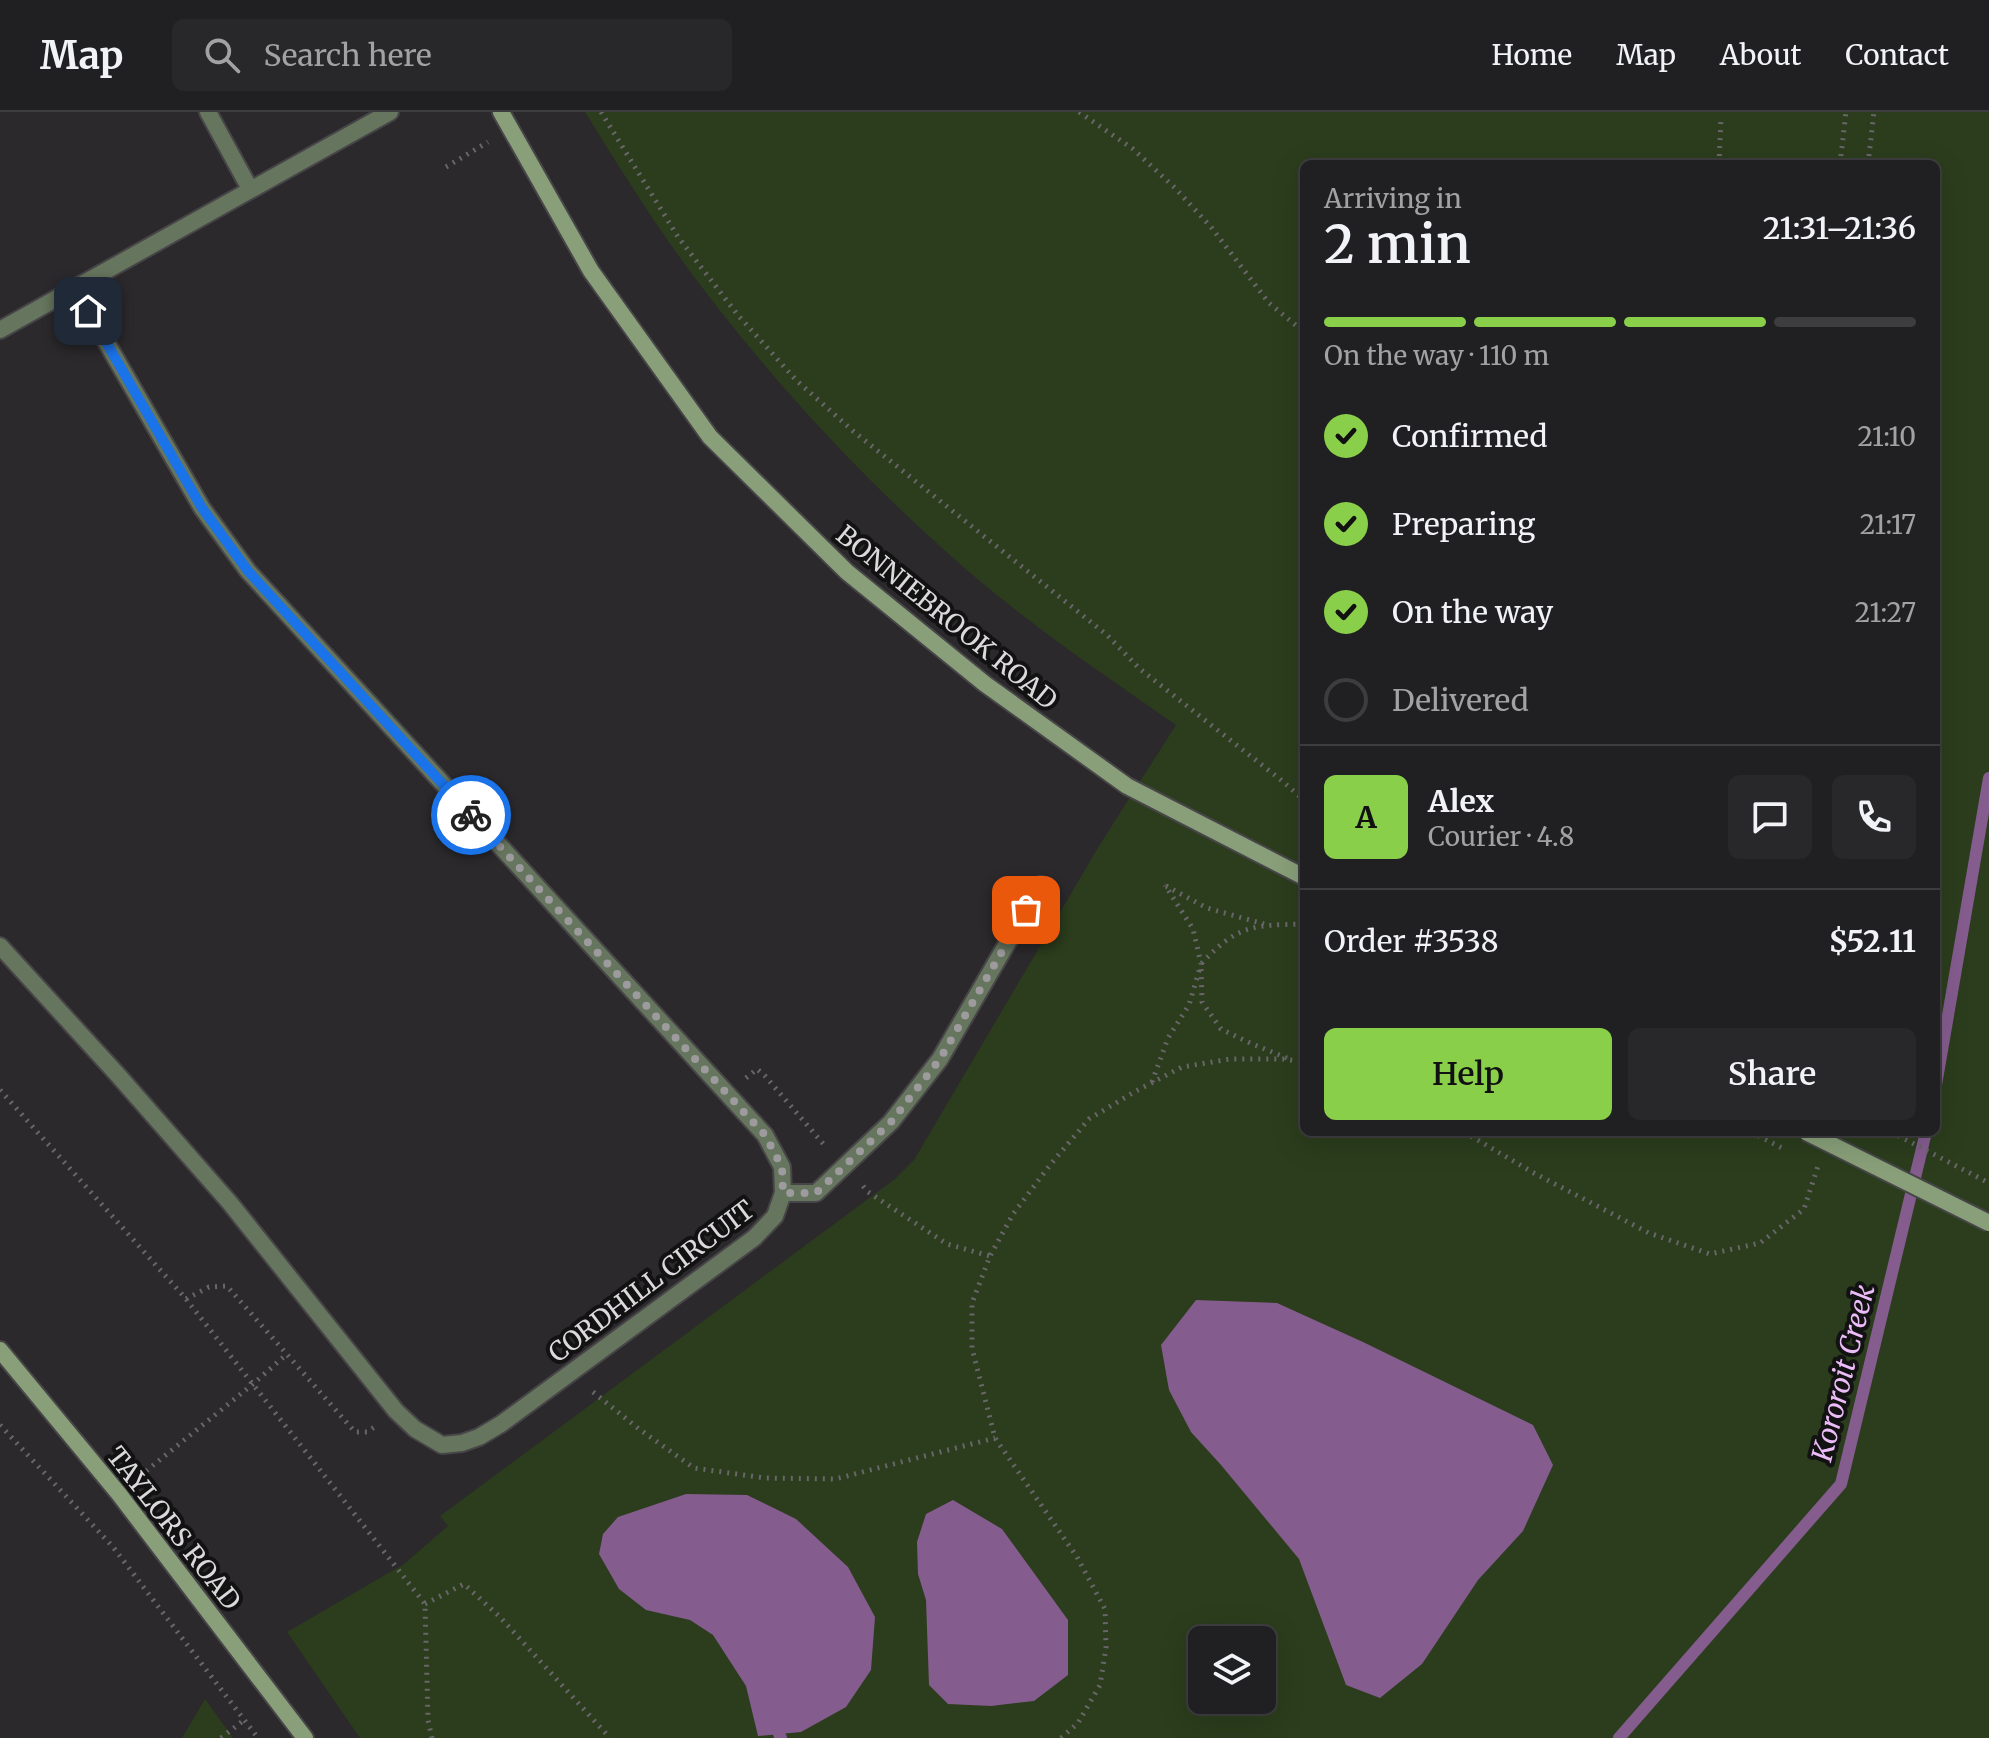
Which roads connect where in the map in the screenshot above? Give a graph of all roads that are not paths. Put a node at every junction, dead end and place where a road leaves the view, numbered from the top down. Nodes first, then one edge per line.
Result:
1 (208, 112) edge
2 (390, 112) edge
3 (501, 112) edge
4 (250, 189) junction
5 (75, 288) junction
6 (0, 330) edge
7 (1300, 875) edge
8 (1041, 885) dead end
9 (0, 946) edge
10 (1814, 1136) edge
11 (783, 1193) junction
12 (1989, 1223) edge
13 (0, 1350) edge
14 (305, 1738) edge

1 - 4 street
2 - 4 street
3 - 7 street, BONNIEBROOK ROAD
4 - 5 street
5 - 6 street
5 - 11 street, CORDHILL CIRCUIT
8 - 11 street
9 - 11 street, CORDHILL CIRCUIT
10 - 12 street, bridge
13 - 14 street, TAYLORS ROAD

